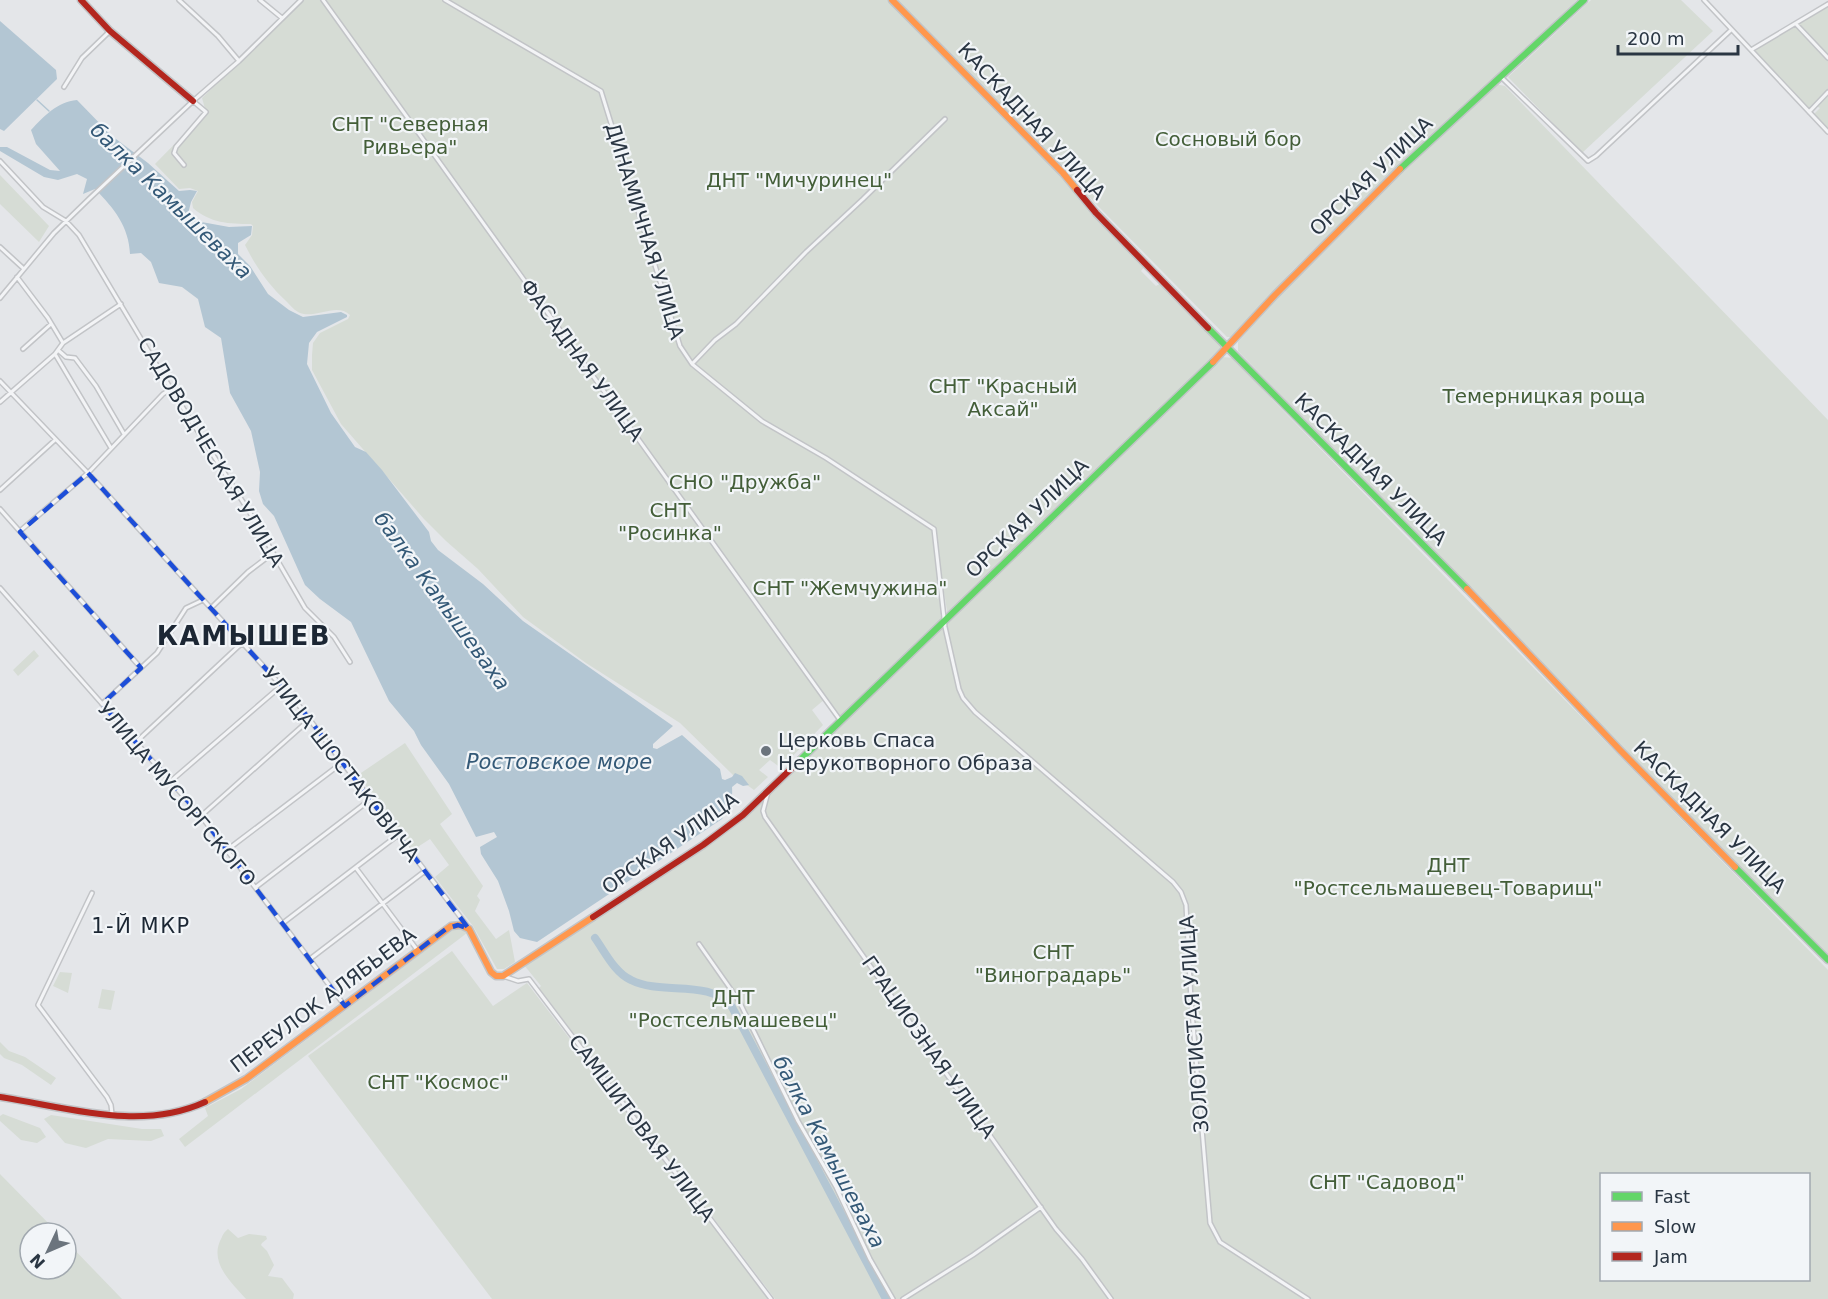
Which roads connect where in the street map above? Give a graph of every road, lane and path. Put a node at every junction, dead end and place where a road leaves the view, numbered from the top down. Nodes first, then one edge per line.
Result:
1 (81, 0) edge
2 (179, 0) edge
3 (260, 0) edge
4 (301, 0) edge
5 (323, 0) edge
6 (445, 0) edge
7 (892, 0) edge
8 (1584, 0) edge
9 (1704, 0) edge
10 (1828, 4) edge
11 (282, 18) junction
12 (1796, 24) junction
13 (1731, 30) junction
14 (110, 31) junction
15 (1751, 50) junction
16 (1828, 58) edge
17 (239, 61) junction
18 (1500, 76) junction
19 (64, 87) dead end
20 (1828, 92) edge
21 (193, 101) junction
22 (1809, 112) junction
23 (945, 119) dead end
24 (1828, 132) edge
25 (0, 161) edge
26 (184, 165) dead end
27 (66, 221) junction
28 (0, 247) edge
29 (22, 267) junction
30 (17, 277) junction
31 (0, 298) edge
32 (121, 304) junction
33 (52, 324) junction
34 (63, 343) junction
35 (1228, 346) junction
36 (24, 349) dead end
37 (58, 350) junction
38 (55, 354) junction
39 (692, 364) junction
40 (0, 381) edge
41 (171, 389) junction
42 (11, 393) junction
43 (0, 402) edge
44 (124, 434) junction
45 (55, 440) junction
46 (111, 448) junction
47 (88, 474) junction
48 (0, 490) edge
49 (0, 509) edge
50 (934, 529) joint
51 (20, 532) junction
52 (273, 553) junction
53 (0, 588) edge
54 (203, 600) junction
55 (211, 608) junction
56 (944, 621) junction
57 (243, 643) junction
58 (350, 662) dead end
59 (141, 668) junction
60 (281, 686) junction
61 (102, 704) junction
62 (310, 719) junction
63 (840, 720) junction
64 (136, 742) junction
65 (343, 762) junction
66 (171, 781) junction
67 (768, 790) junction
68 (371, 799) junction
69 (201, 816) junction
70 (398, 835) junction
71 (227, 851) junction
72 (355, 868) junction
73 (425, 871) junction
74 (256, 887) junction
75 (92, 893) dead end
76 (383, 903) junction
77 (283, 923) junction
78 (469, 929) junction
79 (699, 944) dead end
80 (418, 951) junction
81 (310, 958) junction
82 (1828, 960) edge
83 (503, 976) junction
84 (345, 1006) junction
85 (0, 1096) edge
86 (112, 1114) junction
87 (1042, 1206) junction
88 (771, 1299) edge
89 (893, 1299) edge
90 (903, 1299) edge
91 (1111, 1299) edge
92 (1308, 1299) edge

1 - 14 main road
2 - 17 street
3 - 11 street
4 - 11 street
5 - 63 street, ФАСАДНАЯ УЛИЦА
6 - 39 street, ДИНАМИЧНАЯ УЛИЦА
7 - 35 main road, КАСКАДНАЯ УЛИЦА
8 - 18 main road, ОРСКАЯ УЛИЦА
9 - 13 street
10 - 12 street
11 - 17 street
12 - 15 street
12 - 16 street
13 - 15 street
13 - 18 street
14 - 19 street
14 - 21 main road
15 - 22 street
17 - 21 street
18 - 35 main road, ОРСКАЯ УЛИЦА
20 - 22 street
21 - 26 street
21 - 27 street
22 - 24 street
23 - 39 street
25 - 27 street, САДОВОДЧЕСКАЯ УЛИЦА
27 - 29 street
27 - 32 street, САДОВОДЧЕСКАЯ УЛИЦА
28 - 29 street
29 - 30 street
30 - 31 street
30 - 33 street
32 - 34 street
32 - 41 street, САДОВОДЧЕСКАЯ УЛИЦА
33 - 34 street
33 - 36 street
34 - 37 street
35 - 56 main road, ОРСКАЯ УЛИЦА
35 - 82 main road, КАСКАДНАЯ УЛИЦА
37 - 38 street
37 - 44 street
38 - 42 street
38 - 46 street
39 - 50 street, ДИНАМИЧНАЯ УЛИЦА
40 - 42 street, УЛИЦА ШОСТАКОВИЧА
41 - 44 street
41 - 52 street, САДОВОДЧЕСКАЯ УЛИЦА
42 - 43 street
42 - 45 street, УЛИЦА ШОСТАКОВИЧА
44 - 46 street
45 - 47 street, УЛИЦА ШОСТАКОВИЧА
45 - 48 street
46 - 47 street
47 - 51 street
47 - 54 street, УЛИЦА ШОСТАКОВИЧА
49 - 51 street
50 - 56 street, ЗОЛОТИСТАЯ УЛИЦА
51 - 59 street
52 - 55 street
52 - 58 street, САДОВОДЧЕСКАЯ УЛИЦА
53 - 61 street, УЛИЦА МУСОРГСКОГО
54 - 55 street, УЛИЦА ШОСТАКОВИЧА
54 - 59 street
55 - 57 street, УЛИЦА ШОСТАКОВИЧА
56 - 63 main road, ОРСКАЯ УЛИЦА
56 - 92 street, ЗОЛОТИСТАЯ УЛИЦА
57 - 60 street, УЛИЦА ШОСТАКОВИЧА
57 - 64 street
59 - 61 street
60 - 62 street, УЛИЦА ШОСТАКОВИЧА
60 - 66 street
61 - 64 street, УЛИЦА МУСОРГСКОГО
62 - 65 street, УЛИЦА ШОСТАКОВИЧА
62 - 69 street
63 - 67 main road, ОРСКАЯ УЛИЦА
64 - 66 street, УЛИЦА МУСОРГСКОГО
65 - 68 street, УЛИЦА ШОСТАКОВИЧА
65 - 71 street
66 - 69 street, УЛИЦА МУСОРГСКОГО
67 - 83 main road, ОРСКАЯ УЛИЦА
67 - 87 street, ГРАЦИОЗНАЯ УЛИЦА
68 - 70 street, УЛИЦА ШОСТАКОВИЧА
68 - 74 street
69 - 71 street, УЛИЦА МУСОРГСКОГО
70 - 72 street
70 - 73 street, УЛИЦА ШОСТАКОВИЧА
71 - 74 street, УЛИЦА МУСОРГСКОГО
72 - 76 street
72 - 77 street
73 - 76 street
73 - 78 street, УЛИЦА ШОСТАКОВИЧА
74 - 77 street, УЛИЦА МУСОРГСКОГО
75 - 86 street
76 - 80 street
76 - 81 street
77 - 81 street, УЛИЦА МУСОРГСКОГО
78 - 80 main road, ПЕРЕУЛОК АЛЯБЬЕВА
78 - 83 main road
79 - 89 street
80 - 84 main road, ПЕРЕУЛОК АЛЯБЬЕВА
81 - 84 street, УЛИЦА МУСОРГСКОГО
83 - 88 street, САМШИТОВАЯ УЛИЦА
84 - 86 main road, ПЕРЕУЛОК АЛЯБЬЕВА
85 - 86 main road, ПЕРЕУЛОК АЛЯБЬЕВА
87 - 90 street
87 - 91 street, ГРАЦИОЗНАЯ УЛИЦА

